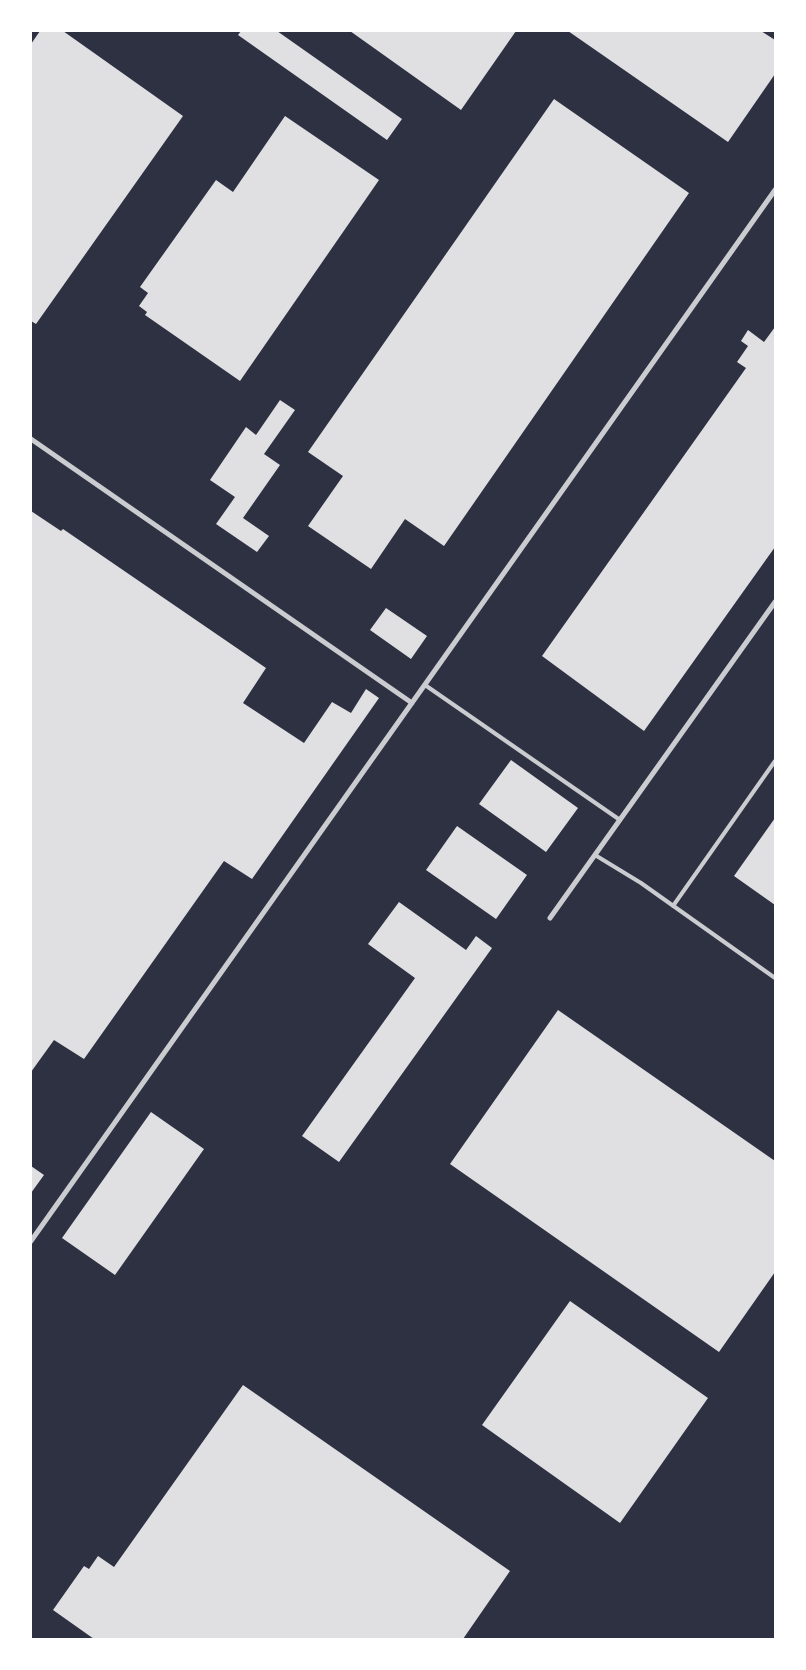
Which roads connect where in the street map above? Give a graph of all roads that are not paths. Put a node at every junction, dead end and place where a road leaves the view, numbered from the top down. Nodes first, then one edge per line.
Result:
1 (775, 190) edge
2 (31, 439) edge
3 (775, 602) edge
4 (425, 684) junction
5 (412, 703) junction
6 (775, 761) edge
7 (620, 820) junction
8 (595, 855) junction
9 (673, 906) junction
10 (550, 918) dead end
11 (775, 978) edge
12 (31, 1241) edge

1 - 4 street
2 - 5 street
3 - 7 street
4 - 5 street
4 - 7 lane
5 - 12 street
6 - 9 lane
7 - 8 street
8 - 9 lane
8 - 10 street
9 - 11 lane

